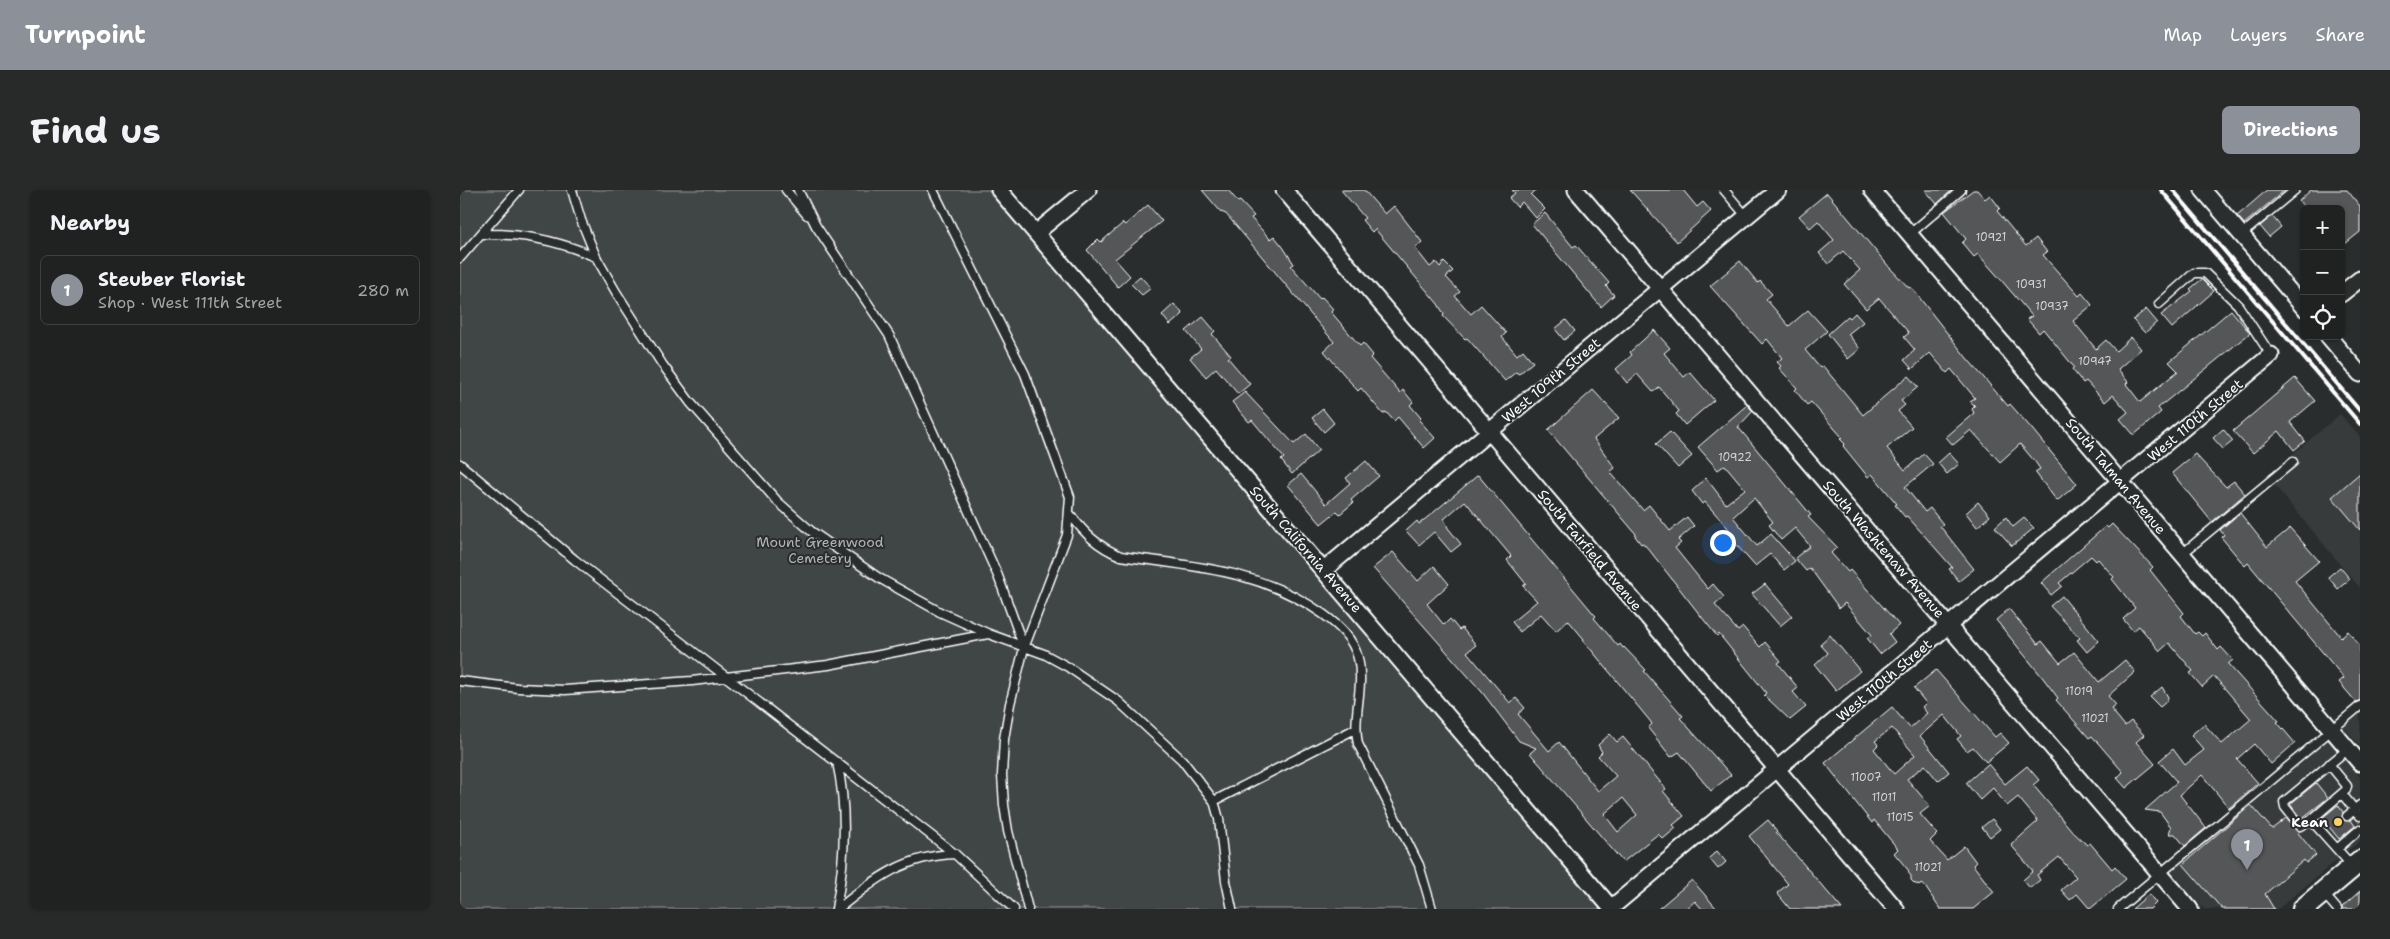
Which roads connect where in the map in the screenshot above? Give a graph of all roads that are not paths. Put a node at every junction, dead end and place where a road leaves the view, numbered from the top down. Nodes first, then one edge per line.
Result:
1 (520, 190) edge
2 (572, 190) edge
3 (786, 190) edge
4 (798, 190) edge
5 (933, 190) edge
6 (999, 190) edge
7 (1088, 190) edge
8 (1284, 190) edge
9 (1576, 190) edge
10 (1724, 190) edge
11 (1778, 190) edge
12 (1872, 190) edge
13 (1961, 190) edge
14 (2203, 190) edge
15 (2296, 190) edge
16 (1746, 217) junction
17 (816, 226) junction
18 (1036, 233) junction
19 (482, 234) junction
20 (1910, 234) junction
21 (2242, 235) junction
22 (596, 257) junction
23 (460, 258) edge
24 (2360, 279) edge
25 (1660, 289) junction
26 (2345, 291) edge
27 (2300, 303) edge
28 (2159, 304) dead end
29 (2331, 340) edge
30 (2271, 355) joint
31 (2360, 374) edge
32 (1489, 432) junction
33 (2292, 462) dead end
34 (460, 464) edge
35 (2121, 482) junction
36 (1070, 514) junction
37 (2182, 554) junction
38 (1324, 570) junction
39 (1949, 626) junction
40 (989, 634) junction
41 (1024, 648) junction
42 (728, 677) junction
43 (460, 681) edge
44 (2360, 706) edge
45 (1355, 729) junction
46 (2332, 730) junction
47 (2348, 749) junction
48 (837, 762) junction
49 (2360, 763) edge
50 (2329, 764) junction
51 (1776, 769) junction
52 (2342, 794) junction
53 (1214, 800) junction
54 (2358, 810) edge
55 (2347, 816) dead end
56 (2311, 820) junction
57 (2331, 829) dead end
58 (2360, 829) edge
59 (2324, 835) junction
60 (2337, 849) junction
61 (955, 854) junction
62 (2356, 864) edge
63 (2160, 874) junction
64 (2323, 892) junction
65 (1611, 908) edge
66 (837, 909) edge
67 (1014, 909) edge
68 (1028, 909) edge
69 (1232, 909) edge
70 (1432, 909) edge
71 (1896, 909) edge
72 (2118, 909) edge
73 (2190, 909) edge
74 (2303, 909) edge
75 (2337, 909) edge

1 - 19 lane
2 - 22 lane
3 - 17 lane
4 - 17 lane
5 - 36 lane
6 - 18 street, South California Avenue
7 - 18 street
8 - 32 street, South Fairfield Avenue
9 - 25 street, South Washtenaw Avenue
10 - 16 lane
11 - 16 street, West 109th Street
12 - 20 street, South Talman Avenue
13 - 20 lane
14 - 21 street
15 - 21 lane
16 - 25 street, West 109th Street
17 - 41 lane
18 - 38 street, South California Avenue
19 - 22 lane
19 - 23 lane
20 - 35 street, South Talman Avenue
21 - 27 street
22 - 40 lane
24 - 26 street
25 - 32 street, West 109th Street
25 - 39 street, South Washtenaw Avenue
28 - 30 lane
29 - 31 street
30 - 35 street, West 110th Street
32 - 38 street, West 109th Street
32 - 51 street, South Fairfield Avenue
33 - 37 lane
34 - 42 lane
35 - 37 street, South Talman Avenue
35 - 39 street, West 110th Street
36 - 41 lane
36 - 45 lane
37 - 46 street, South Talman Avenue
38 - 65 street, South California Avenue
39 - 51 street, West 110th Street
39 - 63 street, South Washtenaw Avenue
40 - 41 lane
40 - 42 lane
41 - 53 lane
41 - 68 lane
42 - 43 lane
42 - 48 lane
44 - 46 lane
45 - 53 lane
45 - 70 lane
46 - 47 street, South Talman Avenue
46 - 63 lane
47 - 49 street, South Talman Avenue
47 - 50 lane
48 - 61 lane
48 - 66 lane
50 - 52 lane
50 - 56 lane
51 - 65 street, West 110th Street
51 - 71 street, South Fairfield Avenue
52 - 54 lane
52 - 56 lane
53 - 69 lane
54 - 55 lane
56 - 59 lane
57 - 59 lane
58 - 60 lane
59 - 60 lane
60 - 62 lane
61 - 66 lane
61 - 67 lane
62 - 64 main road
63 - 72 lane
63 - 73 street, South Washtenaw Avenue
64 - 74 main road
64 - 75 lane

